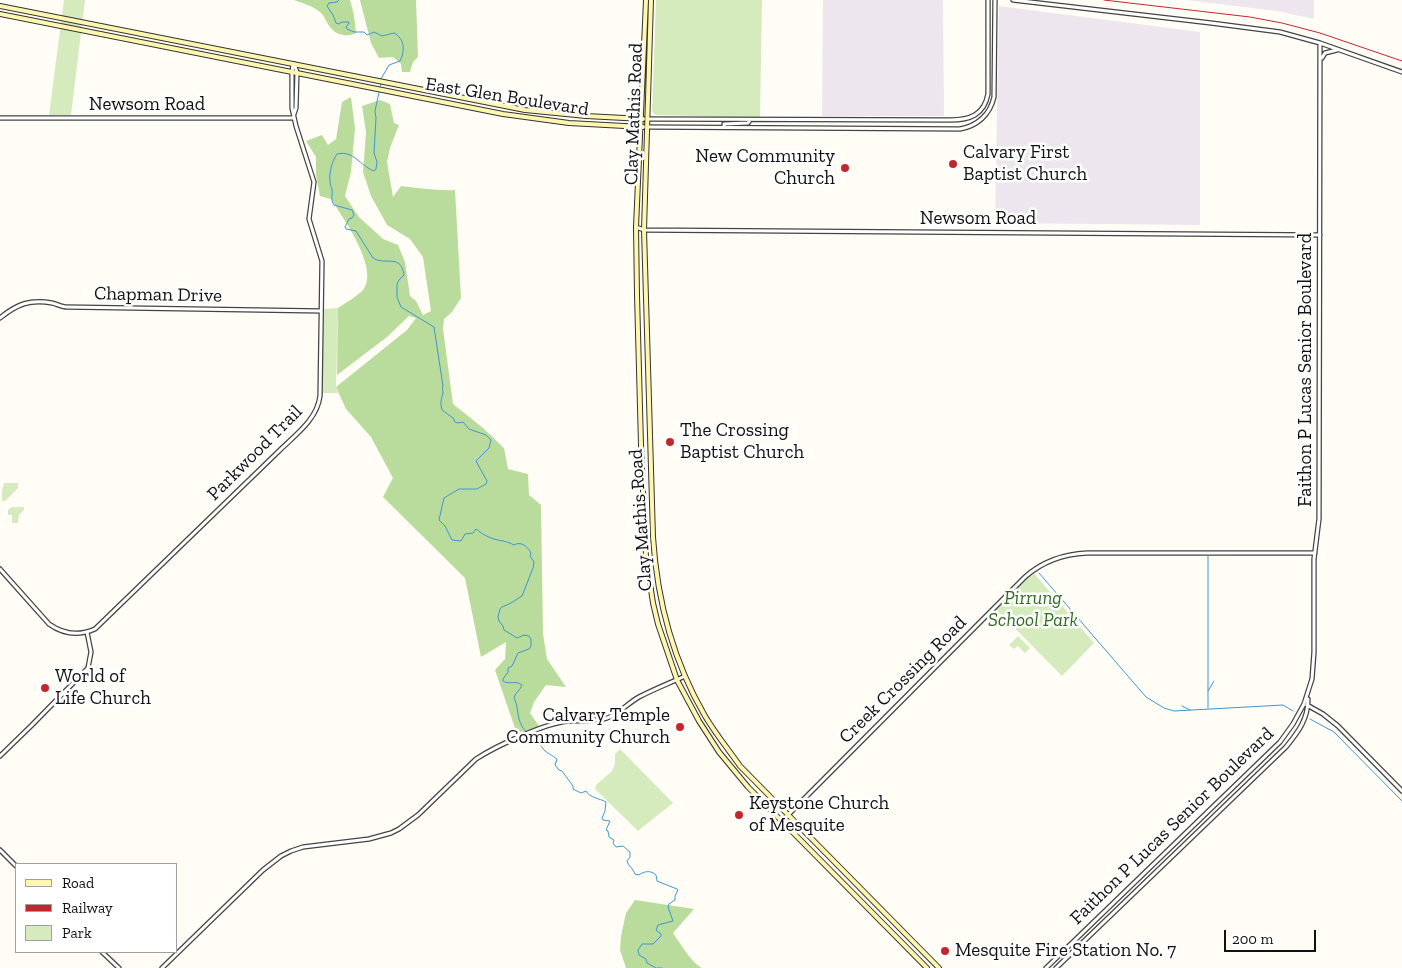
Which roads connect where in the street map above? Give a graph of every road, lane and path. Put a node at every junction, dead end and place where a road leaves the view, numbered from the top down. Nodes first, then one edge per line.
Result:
1 (646, 0) edge
2 (651, 0) edge
3 (988, 0) edge
4 (995, 0) edge
5 (1013, 0) edge
6 (0, 6) edge
7 (0, 14) edge
8 (1320, 43) junction
9 (1340, 50) junction
10 (293, 64) junction
11 (988, 64) junction
12 (994, 64) junction
13 (1320, 64) junction
14 (294, 72) junction
15 (1402, 72) edge
16 (467, 98) junction
17 (466, 106) junction
18 (981, 110) junction
19 (986, 115) junction
20 (294, 116) junction
21 (0, 118) edge
22 (641, 119) junction
23 (648, 119) junction
24 (750, 119) junction
25 (860, 120) junction
26 (950, 120) junction
27 (641, 127) junction
28 (648, 127) junction
29 (724, 127) junction
30 (861, 128) junction
31 (950, 129) junction
32 (636, 227) junction
33 (644, 230) junction
34 (1320, 235) junction
35 (321, 311) junction
36 (0, 318) edge
37 (639, 357) junction
38 (648, 357) junction
39 (1315, 553) junction
40 (0, 569) edge
41 (87, 632) junction
42 (685, 676) junction
43 (677, 680) junction
44 (1306, 705) junction
45 (0, 756) edge
46 (1402, 791) edge
47 (788, 815) junction
48 (782, 821) junction
49 (0, 850) edge
50 (15, 865) edge
51 (877, 906) junction
52 (871, 911) junction
53 (178, 952) edge
54 (103, 953) edge
55 (177, 953) edge
56 (936, 967) edge
57 (119, 968) edge
58 (162, 968) edge
59 (927, 968) edge
60 (1046, 968) edge
61 (1056, 968) edge

1 - 22 main road, Clay Mathis Road
2 - 23 main road, Clay Mathis Road
3 - 11 street
4 - 12 street
5 - 8 street
6 - 10 main road, East Glen Boulevard
7 - 14 main road, East Glen Boulevard
8 - 9 street
8 - 13 street, Faithon P Lucas Senior Boulevard
9 - 13 street
9 - 15 street
10 - 14 street, Parkwood Trail
10 - 16 main road, East Glen Boulevard
11 - 12 street
11 - 18 street
12 - 19 street
13 - 34 street, Faithon P Lucas Senior Boulevard
14 - 17 main road, East Glen Boulevard
14 - 20 street, Parkwood Trail
16 - 17 main road
16 - 22 main road, East Glen Boulevard
17 - 27 main road, East Glen Boulevard
18 - 19 street
18 - 26 street, East Glen Boulevard
19 - 31 street, East Glen Boulevard
20 - 21 street, Newsom Road
20 - 35 street, Parkwood Trail
22 - 23 main road, East Glen Boulevard
22 - 27 main road, Clay Mathis Road
23 - 24 street, East Glen Boulevard
23 - 28 main road, Clay Mathis Road
24 - 25 street, East Glen Boulevard
24 - 29 street
25 - 26 street, East Glen Boulevard
25 - 30 street
26 - 31 street
27 - 28 main road, East Glen Boulevard
27 - 32 main road, Clay Mathis Road
28 - 29 street, East Glen Boulevard
28 - 33 main road, Clay Mathis Road
29 - 30 street, East Glen Boulevard
30 - 31 street, East Glen Boulevard
32 - 33 street, Newsom Road
32 - 37 main road, Clay Mathis Road
33 - 34 street, Newsom Road
33 - 38 main road, Clay Mathis Road
34 - 39 street, Faithon P Lucas Senior Boulevard
35 - 36 street, Chapman Drive
35 - 41 street, Parkwood Trail
37 - 38 main road
37 - 43 main road, Clay Mathis Road
38 - 42 main road, Clay Mathis Road
39 - 44 street, Faithon P Lucas Senior Boulevard
39 - 47 street, Creek Crossing Road
40 - 41 street
41 - 45 street
42 - 43 street
42 - 47 main road, Clay Mathis Road
43 - 48 main road, Clay Mathis Road
43 - 53 street
44 - 46 street
44 - 60 street, Faithon P Lucas Senior Boulevard
44 - 61 street, Faithon P Lucas Senior Boulevard
47 - 48 street, Creek Crossing Road
47 - 51 main road, Clay Mathis Road
48 - 52 main road, Clay Mathis Road
49 - 50 street
51 - 52 main road
51 - 56 main road, Clay Mathis Road
52 - 59 main road, Clay Mathis Road
54 - 57 street
55 - 58 street

